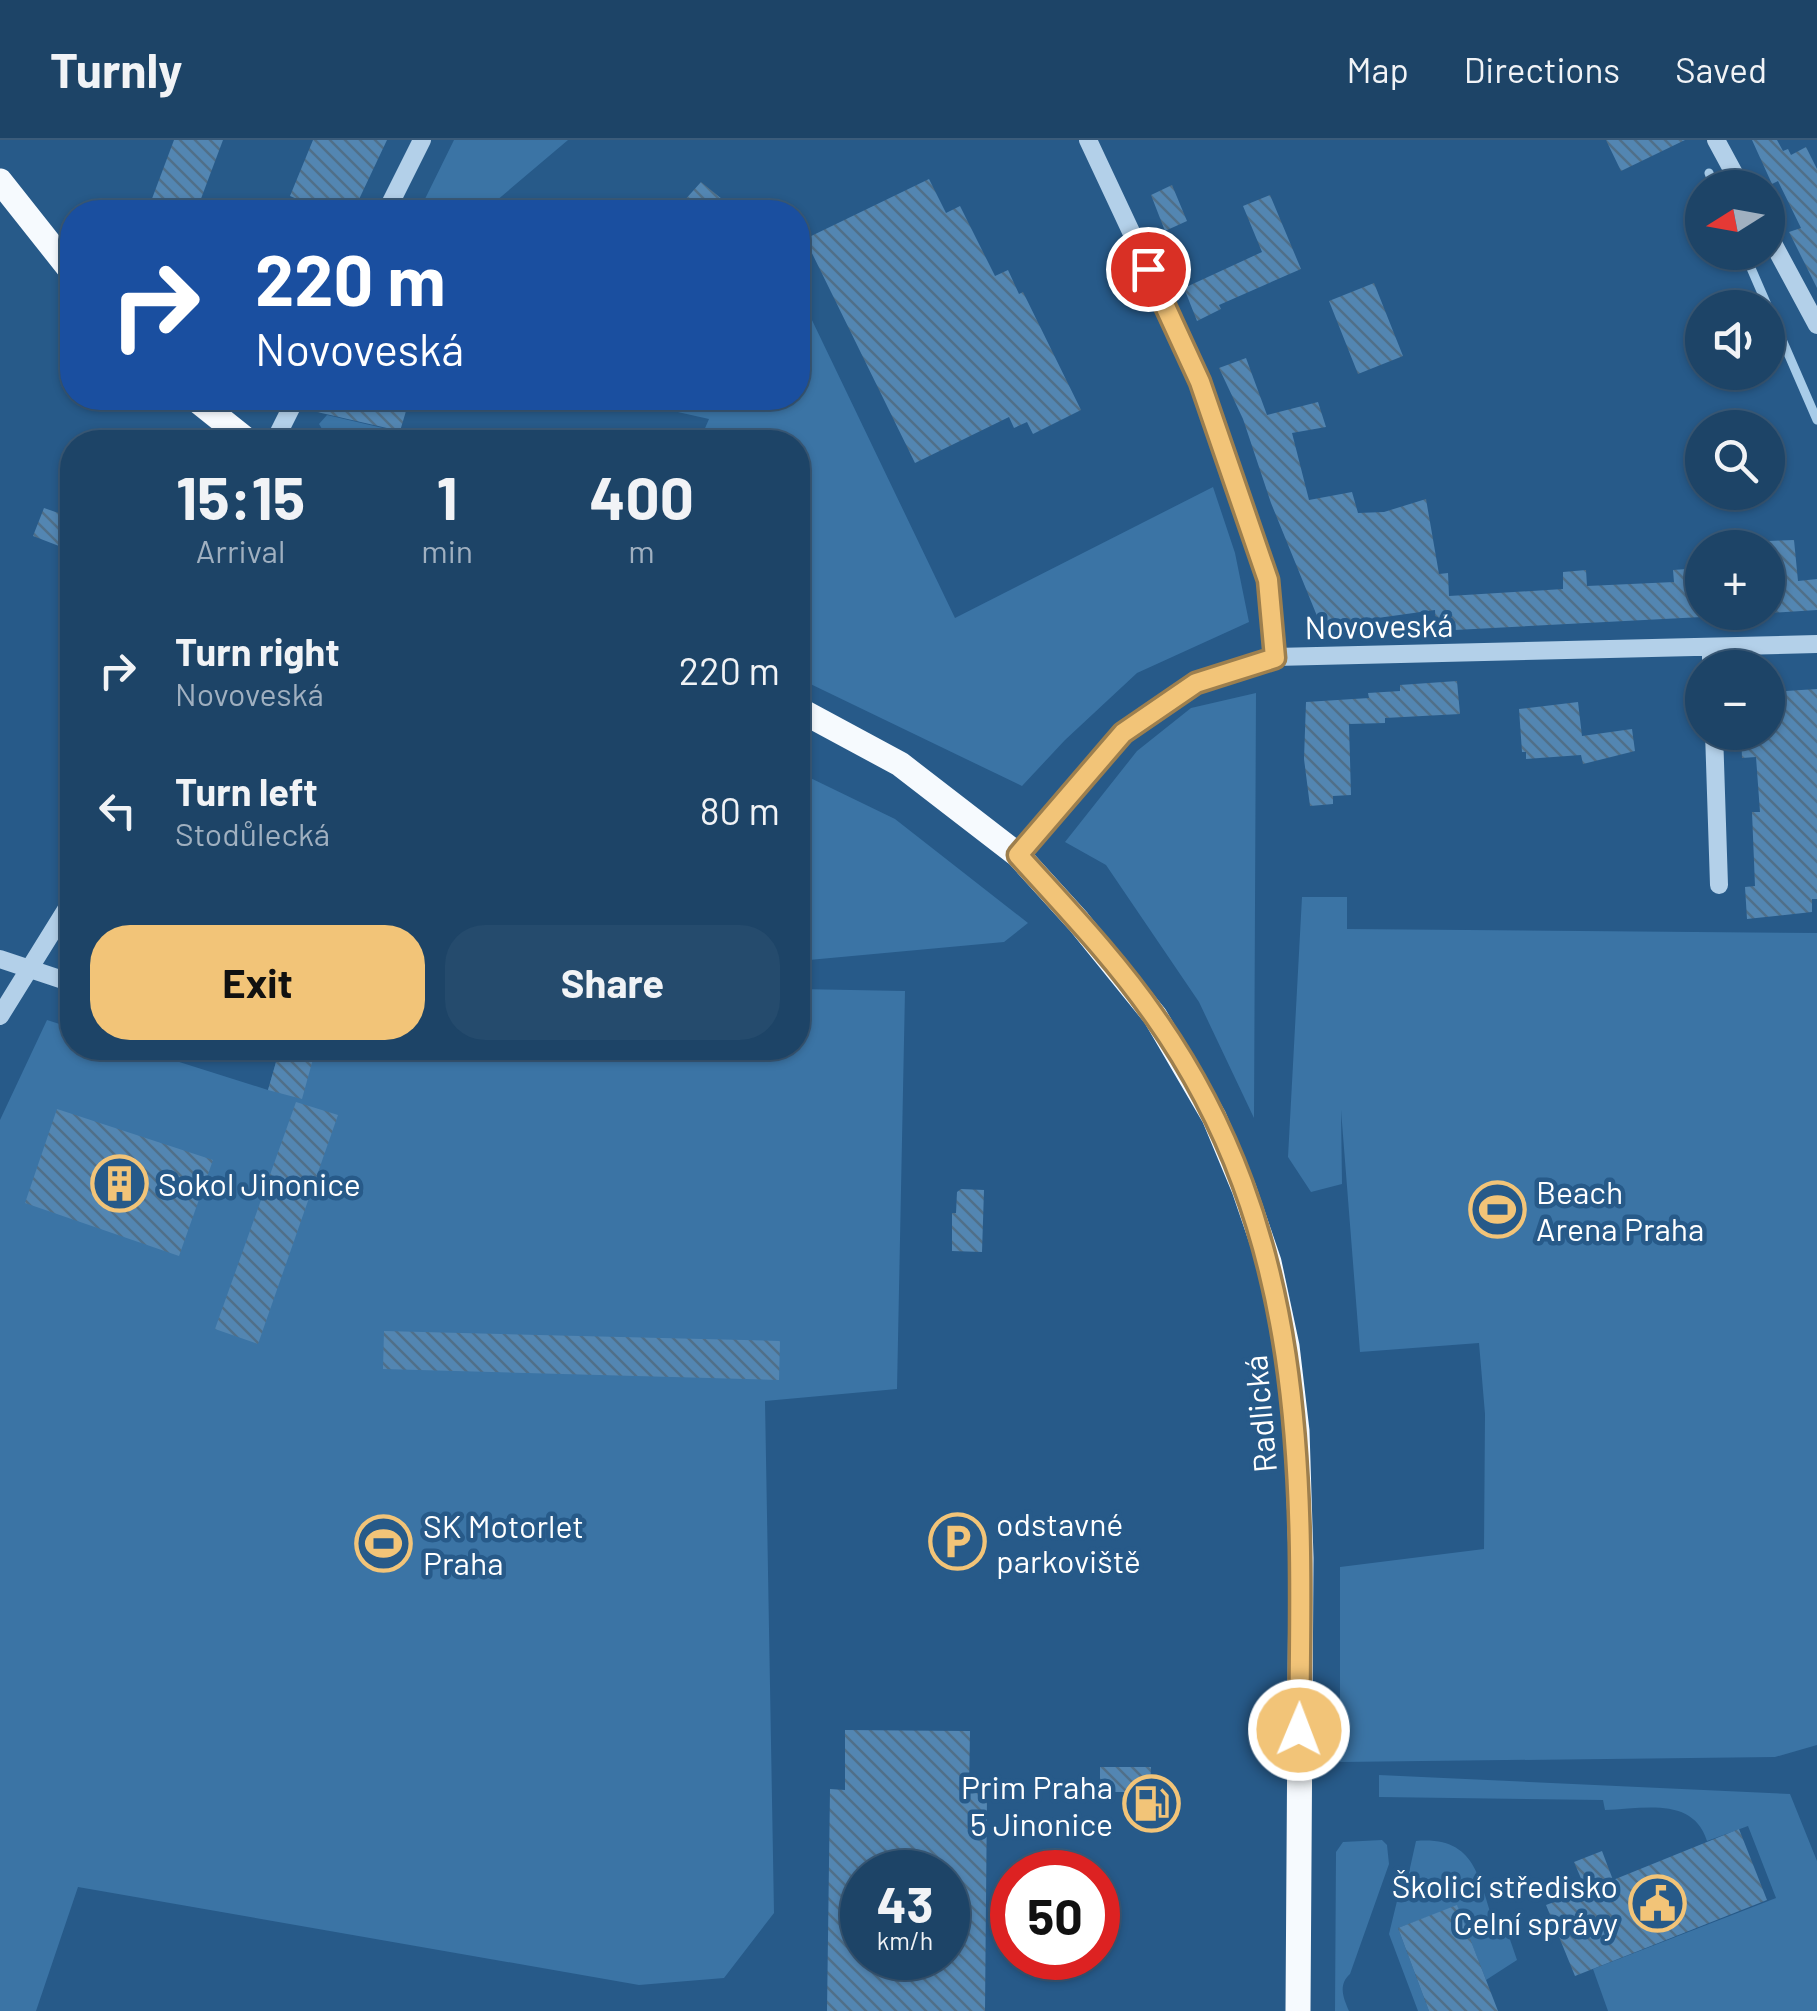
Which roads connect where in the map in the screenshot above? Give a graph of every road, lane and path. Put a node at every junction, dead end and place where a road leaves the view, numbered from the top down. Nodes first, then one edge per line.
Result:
1 (422, 140) edge
2 (1088, 140) edge
3 (1716, 140) edge
4 (1732, 170) edge
5 (0, 181) edge
6 (392, 200) edge
7 (60, 257) edge
8 (1785, 266) edge
9 (1817, 325) edge
10 (209, 410) edge
11 (234, 430) edge
12 (1817, 644) edge
13 (1710, 647) junction
14 (1710, 650) edge
15 (1275, 658) junction
16 (810, 715) edge
17 (1715, 750) edge
18 (1018, 855) junction
19 (1719, 884) dead end
20 (60, 921) edge
21 (0, 959) edge
22 (29, 967) junction
23 (60, 979) edge
24 (0, 1016) edge
25 (1298, 2011) edge

1 - 6 street
2 - 15 street
3 - 4 street
5 - 7 main road
8 - 9 street
10 - 11 main road
12 - 13 street, Novoveská
13 - 14 street
13 - 15 street, Novoveská
15 - 18 street, Novoveská
16 - 18 main road, Radlická
17 - 19 street
18 - 25 main road, Radlická
20 - 22 street
21 - 22 street
22 - 23 street
22 - 24 street

